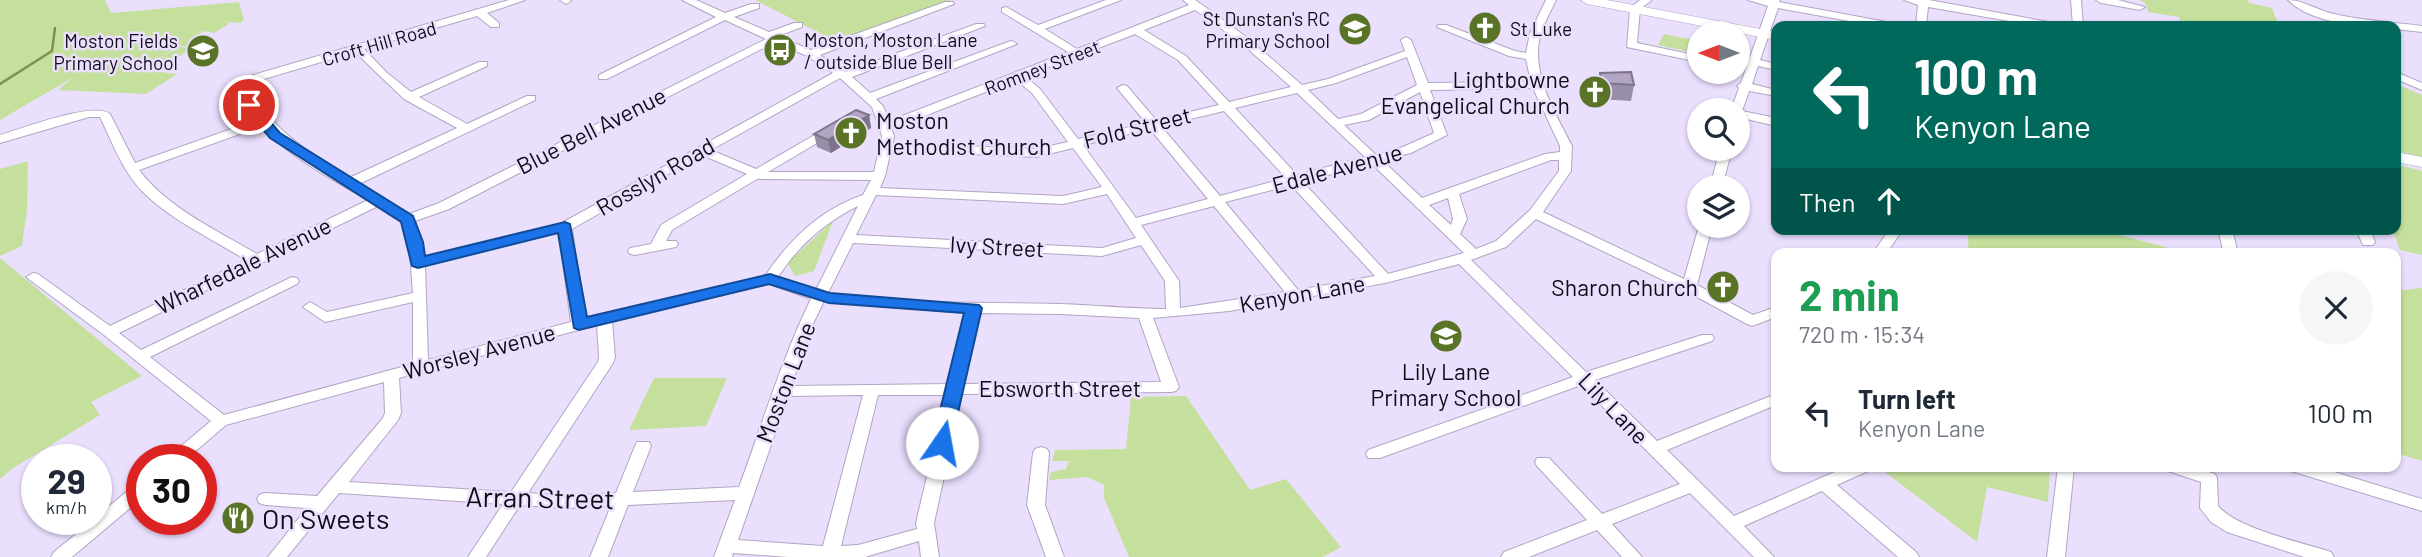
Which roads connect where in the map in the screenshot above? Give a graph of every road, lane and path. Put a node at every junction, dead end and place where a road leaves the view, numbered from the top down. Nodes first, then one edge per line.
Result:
1 (520, 0) edge
2 (687, 0) edge
3 (1116, 0) edge
4 (1551, 0) edge
5 (1587, 0) edge
6 (1753, 0) edge
7 (1909, 0) edge
8 (2101, 0) edge
9 (2293, 0) edge
10 (1924, 1) edge
11 (2073, 1) edge
12 (1100, 2) edge
13 (1774, 2) edge
14 (1192, 3) edge
15 (949, 4) dead end
16 (1641, 4) edge
17 (755, 6) dead end
18 (2140, 7) dead end
19 (1006, 10) dead end
20 (480, 13) junction
21 (724, 17) junction
22 (1867, 21) edge
23 (1922, 21) edge
24 (2028, 21) edge
25 (2077, 21) edge
26 (2363, 21) edge
27 (798, 24) dead end
28 (495, 25) dead end
29 (980, 26) dead end
30 (1442, 27) dead end
31 (2401, 27) edge
32 (1038, 28) junction
33 (2422, 29) edge
34 (1136, 30) junction
35 (1762, 33) junction
36 (1771, 35) edge
37 (770, 37) junction
38 (1406, 40) dead end
39 (1012, 44) dead end
40 (358, 49) junction
41 (1077, 53) junction
42 (1409, 53) junction
43 (811, 54) junction
44 (1687, 56) edge
45 (1531, 57) junction
46 (1750, 58) edge
47 (483, 64) dead end
48 (1750, 66) edge
49 (1771, 67) edge
50 (843, 74) junction
51 (1018, 76) junction
52 (603, 77) dead end
53 (2401, 77) edge
54 (1537, 85) junction
55 (1743, 86) joint
56 (1421, 87) junction
57 (2422, 87) edge
58 (1123, 88) dead end
59 (1300, 89) junction
60 (1771, 92) edge
61 (408, 97) junction
62 (531, 98) dead end
63 (1740, 98) edge
64 (874, 102) junction
65 (1225, 105) junction
66 (862, 111) edge
67 (1750, 115) edge
68 (1771, 121) edge
69 (262, 122) junction
70 (1336, 123) junction
71 (840, 124) edge
72 (1153, 124) junction
73 (887, 127) junction
74 (466, 128) junction
75 (0, 139) edge
76 (1075, 142) junction
77 (888, 146) junction
78 (700, 150) junction
79 (1567, 155) junction
80 (1371, 158) junction
81 (2401, 158) edge
82 (2422, 162) edge
83 (131, 168) junction
84 (755, 174) junction
85 (880, 176) junction
86 (1294, 179) junction
87 (350, 183) junction
88 (1110, 189) junction
89 (1452, 194) junction
90 (379, 200) junction
91 (868, 200) junction
92 (1218, 200) junction
93 (1419, 204) junction
94 (1535, 213) junction
95 (408, 219) junction
96 (1133, 223) junction
97 (565, 227) junction
98 (1453, 235) junction
99 (1703, 238) edge
100 (847, 239) junction
101 (1145, 240) junction
102 (635, 251) dead end
103 (1468, 257) junction
104 (255, 259) junction
105 (418, 263) junction
106 (33, 277) dead end
107 (770, 279) junction
108 (1385, 279) junction
109 (292, 281) dead end
110 (1689, 287) junction
111 (1294, 294) junction
112 (418, 296) junction
113 (818, 296) junction
114 (310, 307) dead end
115 (974, 308) junction
116 (1173, 313) junction
117 (1771, 314) edge
118 (1145, 315) junction
119 (604, 318) junction
120 (579, 324) junction
121 (109, 332) junction
122 (1707, 338) dead end
123 (140, 356) junction
124 (421, 367) junction
125 (391, 375) junction
126 (1585, 378) junction
127 (954, 389) junction
128 (872, 390) junction
129 (780, 391) junction
130 (1771, 401) edge
131 (221, 421) junction
132 (194, 444) edge
133 (643, 446) dead end
134 (1654, 449) junction
135 (1041, 453) dead end
136 (1374, 454) dead end
137 (1543, 462) dead end
138 (1851, 472) edge
139 (2065, 472) edge
140 (2209, 472) edge
141 (2313, 472) edge
142 (1825, 484) junction
143 (1691, 486) junction
144 (335, 487) junction
145 (744, 493) junction
146 (265, 499) dead end
147 (516, 500) junction
148 (621, 500) junction
149 (126, 501) edge
150 (321, 503) junction
151 (2422, 505) edge
152 (1598, 520) junction
153 (1731, 524) junction
154 (925, 533) junction
155 (725, 552) edge
156 (830, 554) junction
157 (60, 557) edge
158 (277, 557) edge
159 (477, 557) edge
160 (599, 557) edge
161 (930, 557) edge
162 (1055, 557) edge
163 (1510, 557) edge
164 (1633, 557) edge
165 (1765, 557) edge
166 (1910, 557) edge
167 (2056, 557) edge
168 (2325, 557) edge

1 - 20 street, Croft Hill Road
2 - 21 street, Moston Lane
3 - 12 street
4 - 45 street
5 - 16 main road
6 - 13 street
7 - 10 street
8 - 18 street
9 - 26 street
10 - 23 street
10 - 24 street
11 - 25 street
12 - 32 street
13 - 22 street
13 - 35 street
14 - 34 street, Romney Street
14 - 59 street, Lily Lane
15 - 43 street
16 - 35 main road
16 - 44 street
17 - 21 street
19 - 32 street
20 - 28 street
20 - 40 street, Croft Hill Road
21 - 37 street, Moston Lane
21 - 52 street
27 - 37 street, Blue Bell Avenue
29 - 50 street, Rosslyn Road
30 - 45 street
31 - 33 street
32 - 41 street
34 - 41 street, Romney Street
34 - 65 street
35 - 36 main road
35 - 46 street
37 - 43 street, Moston Lane
37 - 95 street, Blue Bell Avenue
38 - 42 street, Edale Avenue
39 - 64 street
40 - 61 street
40 - 69 street, Croft Hill Road
41 - 51 street, Romney Street
42 - 56 street, Edale Avenue
42 - 59 street, Fold Street
43 - 50 street, Moston Lane
45 - 54 street
47 - 61 street
48 - 49 street
50 - 64 street, Moston Lane
50 - 78 street, Rosslyn Road
51 - 73 street, Romney Street
51 - 76 street
53 - 57 street
54 - 56 street
54 - 79 street
55 - 60 street
55 - 63 street
56 - 70 street
56 - 80 street, Edale Avenue
58 - 72 street
59 - 65 street, Fold Street
59 - 70 street, Lily Lane
61 - 74 street
62 - 74 street
64 - 66 street
64 - 73 street, Moston Lane
65 - 72 street, Fold Street
65 - 86 street
67 - 68 street
69 - 83 street
69 - 87 street
70 - 80 street, Lily Lane
71 - 84 street
72 - 76 street, Fold Street
72 - 92 street
73 - 77 street, Moston Lane
74 - 87 street
75 - 83 street
76 - 77 street, Fold Street
76 - 88 street
77 - 85 street, Moston Lane
78 - 84 street
78 - 97 street, Rosslyn Road
79 - 89 street
79 - 94 street, Kenyon Lane
80 - 86 street, Edale Avenue
80 - 93 street, Lily Lane
81 - 82 main road
83 - 104 street
84 - 85 street
84 - 102 street
85 - 91 street, Moston Lane
86 - 92 street, Edale Avenue
86 - 108 street
87 - 90 street
88 - 91 street
88 - 96 street
89 - 93 street
89 - 98 street
90 - 95 street
90 - 104 street, Wharfedale Avenue
91 - 100 street, Moston Lane
91 - 107 street
92 - 96 street, Edale Avenue
92 - 111 street
93 - 98 street, Lily Lane
94 - 103 street, Kenyon Lane
94 - 110 street
95 - 105 street
96 - 101 street
97 - 105 street, Rosslyn Road
97 - 120 street
98 - 103 street, Lily Lane
99 - 110 street
100 - 101 street, Ivy Street
100 - 113 street, Moston Lane
101 - 116 street
103 - 108 street, Kenyon Lane
103 - 126 street, Lily Lane
104 - 121 street, Wharfedale Avenue
105 - 112 street
106 - 121 street
107 - 113 street
107 - 119 street, Worsley Avenue
108 - 111 street, Kenyon Lane
109 - 123 street
110 - 117 street
111 - 116 street, Kenyon Lane
112 - 114 street
112 - 124 street
113 - 115 street, Kenyon Lane
113 - 129 street, Moston Lane
115 - 118 street, Kenyon Lane
115 - 127 street
116 - 118 street, Kenyon Lane
118 - 127 street, Ebsworth Street
119 - 120 street, Worsley Avenue
119 - 147 street
120 - 124 street, Worsley Avenue
121 - 123 street
122 - 126 street
123 - 131 street
124 - 125 street, Worsley Avenue
125 - 131 street, Worsley Avenue
125 - 144 street
126 - 134 street, Lily Lane
126 - 136 street
127 - 128 street, Ebsworth Street
127 - 154 street
128 - 129 street, Ebsworth Street
128 - 156 street
129 - 145 street, Moston Lane
130 - 134 street
131 - 132 street
133 - 148 street
134 - 143 street, Lily Lane
135 - 162 street
137 - 152 street
138 - 142 street
139 - 167 street
140 - 168 street
141 - 151 street
142 - 153 street
142 - 166 street
143 - 152 street
143 - 153 street, Lily Lane
144 - 147 street, Arran Street
144 - 150 street
145 - 148 street, Arran Street
145 - 155 street, Moston Lane
146 - 150 street
147 - 148 street, Arran Street
147 - 159 street
148 - 160 street
149 - 157 street
150 - 158 street
152 - 163 street
152 - 164 street
153 - 165 street, Lily Lane
154 - 156 street
154 - 161 street
155 - 156 street

